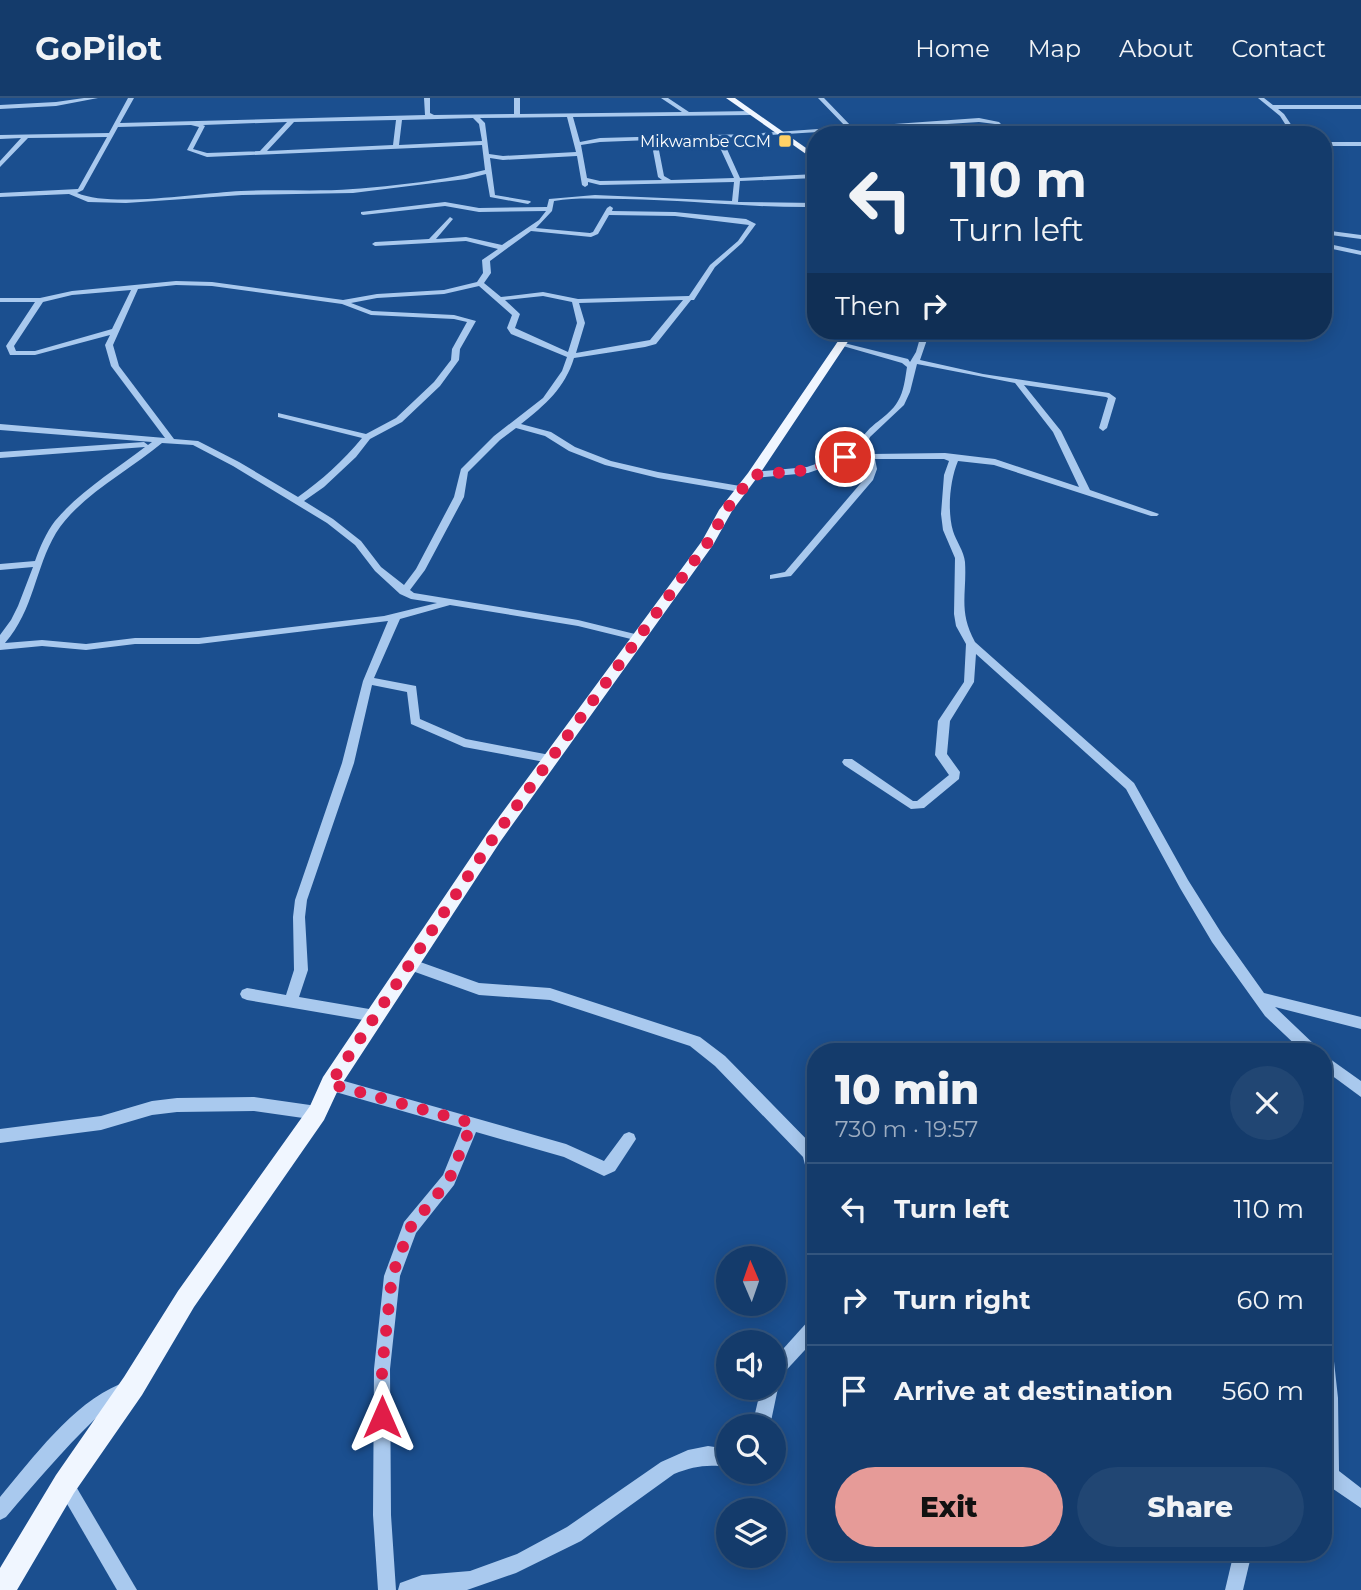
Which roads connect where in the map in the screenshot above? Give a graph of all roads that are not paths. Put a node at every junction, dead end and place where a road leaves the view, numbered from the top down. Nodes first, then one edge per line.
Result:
1 (95, 98) edge
2 (131, 98) edge
3 (427, 98) edge
4 (517, 98) edge
5 (664, 98) edge
6 (730, 98) edge
7 (821, 98) edge
8 (1261, 98) edge
9 (0, 107) edge
10 (1273, 107) junction
11 (1361, 107) edge
12 (752, 113) junction
13 (690, 114) junction
14 (433, 117) junction
15 (517, 117) junction
16 (570, 117) junction
17 (476, 118) junction
18 (841, 118) junction
19 (399, 120) junction
20 (292, 121) junction
21 (926, 122) junction
22 (191, 123) junction
23 (116, 125) junction
24 (831, 126) edge
25 (848, 126) edge
26 (864, 126) edge
27 (929, 126) edge
28 (1000, 126) edge
29 (1288, 126) edge
30 (807, 130) edge
31 (778, 133) junction
32 (109, 135) junction
33 (0, 137) edge
34 (26, 137) junction
35 (719, 138) junction
36 (653, 139) junction
37 (484, 143) junction
38 (579, 144) junction
39 (1332, 144) edge
40 (1361, 144) edge
41 (396, 148) junction
42 (807, 153) edge
43 (260, 154) junction
44 (580, 155) junction
45 (488, 163) junction
46 (0, 165) edge
47 (807, 176) edge
48 (738, 180) junction
49 (668, 182) junction
50 (585, 183) junction
51 (70, 192) junction
52 (0, 195) edge
53 (587, 196) junction
54 (614, 197) junction
55 (735, 202) junction
56 (549, 205) junction
57 (807, 205) edge
58 (363, 213) dead end
59 (608, 213) junction
60 (450, 219) dead end
61 (528, 229) junction
62 (1332, 236) edge
63 (1361, 237) edge
64 (432, 239) junction
65 (375, 244) dead end
66 (504, 248) junction
67 (1332, 248) edge
68 (1361, 253) edge
69 (480, 284) junction
70 (136, 286) junction
71 (499, 299) junction
72 (688, 299) junction
73 (0, 300) edge
74 (40, 300) junction
75 (575, 300) junction
76 (343, 302) junction
77 (114, 331) junction
78 (843, 340) edge
79 (853, 340) edge
80 (922, 340) edge
81 (572, 356) junction
82 (913, 364) junction
83 (1017, 381) junction
84 (281, 415) dead end
85 (515, 425) junction
86 (0, 427) edge
87 (1103, 428) dead end
88 (367, 437) junction
89 (171, 440) junction
90 (158, 442) junction
91 (0, 455) edge
92 (870, 457) junction
93 (950, 457) junction
94 (747, 482) junction
95 (1086, 491) junction
96 (300, 500) junction
97 (1154, 514) dead end
98 (40, 563) junction
99 (0, 566) edge
100 (773, 576) dead end
101 (404, 592) junction
102 (449, 604) junction
103 (395, 618) junction
104 (639, 638) junction
105 (0, 644) edge
106 (971, 644) junction
107 (368, 681) junction
108 (550, 758) junction
109 (848, 762) dead end
110 (409, 964) junction
111 (247, 994) dead end
112 (1261, 998) junction
113 (290, 1002) junction
114 (375, 1016) junction
115 (1361, 1023) edge
116 (1301, 1043) edge
117 (1332, 1067) edge
118 (330, 1084) junction
119 (1361, 1090) edge
120 (317, 1113) junction
121 (472, 1123) junction
122 (0, 1136) edge
123 (629, 1139) dead end
124 (807, 1152) edge
125 (807, 1335) edge
126 (786, 1358) edge
127 (133, 1386) junction
128 (716, 1457) edge
129 (1332, 1478) edge
130 (65, 1483) junction
131 (1361, 1499) edge
132 (0, 1511) edge
133 (1241, 1561) edge
134 (2, 1590) edge
135 (128, 1590) edge
136 (387, 1590) edge
137 (407, 1590) edge
138 (1234, 1590) edge

1 - 9 street
2 - 23 street
3 - 14 street
4 - 15 street
5 - 13 street
6 - 12 main road
7 - 18 street
8 - 10 street
10 - 11 street
10 - 29 street
12 - 13 street
12 - 31 main road
13 - 16 street
14 - 17 street
14 - 19 street
15 - 16 street
15 - 17 street
16 - 38 street
17 - 37 street
18 - 24 street
18 - 25 street
19 - 20 street
19 - 41 street
20 - 22 street
20 - 43 street
21 - 26 street
21 - 27 street
21 - 28 street
22 - 23 street
22 - 43 street
23 - 32 street
30 - 31 street
31 - 35 street
31 - 42 main road
32 - 34 street
32 - 51 street
33 - 34 street
34 - 46 street
35 - 36 street
35 - 48 street
36 - 38 street
36 - 49 street
37 - 41 street
37 - 45 street
38 - 44 street
39 - 40 street
41 - 43 street
44 - 45 street
44 - 50 street
45 - 51 street
45 - 56 street
47 - 48 street
48 - 49 street
48 - 55 street
49 - 50 street
50 - 53 street
51 - 52 street
53 - 54 street
53 - 56 street
54 - 55 street
54 - 59 street
55 - 57 street
56 - 58 street
56 - 61 street
59 - 61 street
59 - 72 street
60 - 64 street
61 - 66 street
62 - 63 street
64 - 65 street
64 - 66 street
66 - 69 street
67 - 68 street
69 - 71 street
69 - 76 street
70 - 74 street
70 - 76 street
70 - 77 street
71 - 75 street
71 - 81 street
72 - 75 street
72 - 81 street
73 - 74 street
74 - 77 street
75 - 81 street
76 - 88 street
77 - 89 street
78 - 94 main road
79 - 82 street
80 - 82 street
81 - 85 street
82 - 83 street
82 - 92 street
83 - 87 street
83 - 95 street
84 - 88 street
85 - 94 street
85 - 101 street
86 - 90 street
88 - 96 street
89 - 90 street
89 - 96 street
90 - 91 street
90 - 98 street
92 - 93 street
92 - 94 street
92 - 100 street
93 - 95 street
93 - 106 street
94 - 104 main road
95 - 97 street
96 - 101 street
98 - 99 street
98 - 105 street
101 - 102 street
102 - 103 street
102 - 104 street
103 - 105 street
103 - 107 street
104 - 108 main road
106 - 109 street
106 - 112 street
107 - 108 street
107 - 113 street
108 - 110 main road
110 - 114 main road
110 - 124 street
111 - 113 street
112 - 115 street
112 - 116 street
113 - 114 street
114 - 118 main road
117 - 119 street
118 - 120 main road
118 - 121 street
120 - 122 street
120 - 127 main road
121 - 123 street
121 - 136 street
125 - 126 street
127 - 130 main road
127 - 132 street
128 - 137 street
129 - 131 street
130 - 134 main road
130 - 135 street
133 - 138 street

